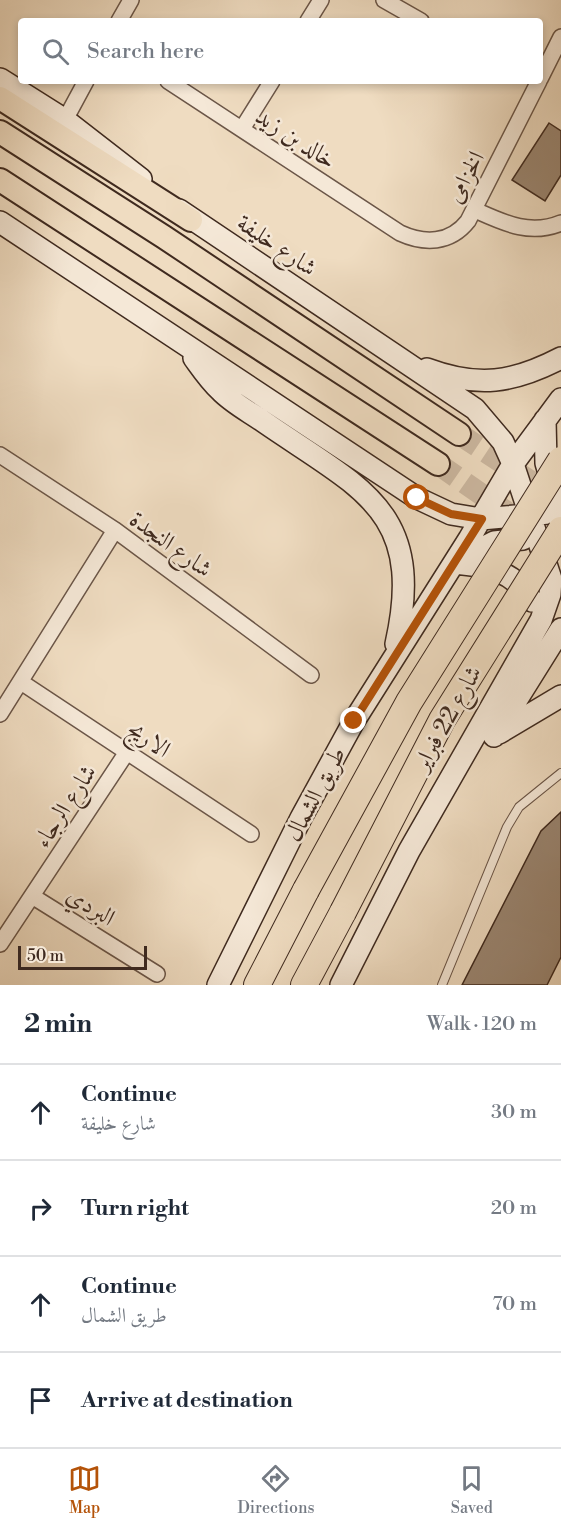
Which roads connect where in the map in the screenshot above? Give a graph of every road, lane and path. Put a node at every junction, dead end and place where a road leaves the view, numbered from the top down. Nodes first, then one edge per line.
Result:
1 (131, 0) edge
2 (321, 0) edge
3 (384, 0) edge
4 (121, 18) edge
5 (310, 18) edge
6 (416, 18) edge
7 (561, 37) edge
8 (543, 69) edge
9 (0, 79) edge
10 (84, 84) edge
11 (173, 84) edge
12 (270, 84) edge
13 (535, 84) edge
14 (0, 98) edge
15 (65, 120) junction
16 (242, 129) junction
17 (0, 132) edge
18 (0, 180) edge
19 (475, 210) junction
20 (191, 220) junction
21 (0, 222) edge
22 (561, 223) edge
23 (400, 232) joint
24 (180, 342) junction
25 (398, 358) junction
26 (561, 358) edge
27 (561, 399) edge
28 (545, 420) junction
29 (459, 434) tunnel mouth
30 (561, 446) edge
31 (0, 455) edge
32 (561, 460) edge
33 (438, 464) tunnel mouth
34 (513, 464) junction
35 (561, 475) edge
36 (530, 516) junction
37 (482, 519) junction
38 (556, 521) edge
39 (115, 530) junction
40 (561, 536) edge
41 (454, 563) junction
42 (541, 620) junction
43 (561, 629) edge
44 (393, 660) junction
45 (311, 675) dead end
46 (21, 682) junction
47 (561, 696) edge
48 (0, 714) edge
49 (494, 736) junction
50 (127, 752) junction
51 (458, 762) junction
52 (561, 773) edge
53 (251, 834) dead end
54 (32, 896) junction
55 (0, 944) edge
56 (157, 974) dead end
57 (218, 985) edge
58 (256, 985) edge
59 (304, 985) edge
60 (341, 985) edge
61 (442, 985) edge

1 - 4 street
2 - 5 street
3 - 6 street
7 - 8 street, الخزامى
9 - 15 main road, شارع خليفة
10 - 15 street
11 - 16 street, خالد بن زيد
12 - 16 street
13 - 19 street, الخزامى
14 - 20 main road
15 - 20 main road, شارع خليفة
16 - 23 street, خالد بن زيد
17 - 29 main road
18 - 33 main road
19 - 22 street
19 - 23 street, الخزامى
20 - 25 main road, شارع خليفة
21 - 24 main road
24 - 37 main road
24 - 44 main road
25 - 26 main road
25 - 34 main road, شارع خليفة
27 - 28 main road
28 - 34 main road, طريق الشمال
28 - 38 main road
30 - 35 main road
31 - 39 street, شارع النجدة
32 - 58 highway, شارع 22 فبراير, bridge
34 - 36 main road
34 - 37 main road, طريق الشمال
36 - 37 main road
36 - 38 main road
36 - 38 main road
37 - 41 main road, طريق الشمال
38 - 40 main road
38 - 41 main road
38 - 42 main road
38 - 59 highway, شارع 22 فبراير, bridge
39 - 45 street, شارع النجدة
39 - 46 street
41 - 42 main road
41 - 44 main road, طريق الشمال
42 - 51 main road
43 - 49 main road
44 - 57 main road, طريق الشمال
46 - 48 street
46 - 50 street, الاريج
47 - 49 main road
49 - 51 main road
50 - 53 street, الاريج
50 - 54 street, شارع الرجاء
51 - 60 main road
52 - 61 lane
54 - 55 street, شارع الرجاء
54 - 56 street, البردي

